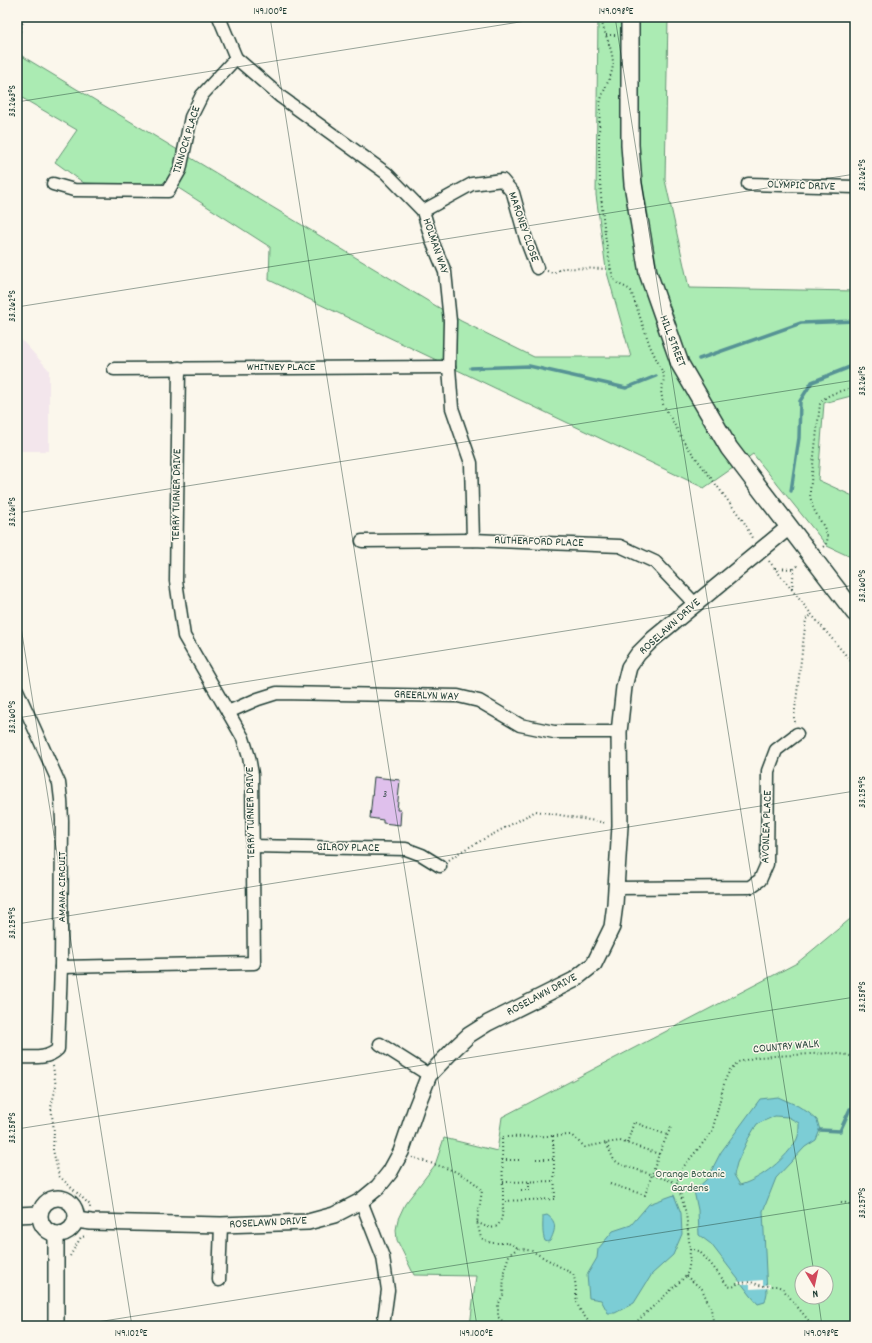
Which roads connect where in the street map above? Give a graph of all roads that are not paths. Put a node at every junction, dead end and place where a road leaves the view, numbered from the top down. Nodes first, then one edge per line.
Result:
1 (219, 17) edge
2 (630, 17) edge
3 (236, 58) junction
4 (53, 184) dead end
5 (748, 184) dead end
6 (855, 187) edge
7 (423, 211) junction
8 (537, 268) road end
9 (449, 367) junction
10 (179, 368) junction
11 (114, 369) dead end
12 (789, 527) junction
13 (473, 540) junction
14 (362, 541) dead end
15 (695, 604) junction
16 (855, 613) edge
17 (17, 690) edge
18 (228, 712) junction
19 (618, 732) junction
20 (797, 734) road end
21 (252, 846) junction
22 (440, 866) road end
23 (615, 888) junction
24 (61, 967) junction
25 (380, 1044) dead end
26 (17, 1056) edge
27 (429, 1075) junction
28 (361, 1201) junction
29 (39, 1214) junction
30 (17, 1215) edge
31 (76, 1220) junction
32 (221, 1225) junction
33 (56, 1234) junction
34 (220, 1280) dead end
35 (56, 1326) edge
36 (383, 1326) edge

1 - 3 street, HOLMAN WAY
2 - 12 main road, HILL STREET
3 - 4 street, TINNOCK PLACE
3 - 7 street, HOLMAN WAY
5 - 6 street, OLYMPIC DRIVE
7 - 8 street, MARONEY CLOSE
7 - 9 street, HOLMAN WAY
9 - 10 street, WHITNEY PLACE
9 - 13 street, HOLMAN WAY
10 - 11 street, WHITNEY PLACE
10 - 18 street, TERRY TURNER DRIVE
12 - 15 street, ROSELAWN DRIVE
12 - 16 main road, HILL STREET
13 - 14 street, RUTHERFORD PLACE
13 - 15 street, RUTHERFORD PLACE
15 - 19 street, ROSELAWN DRIVE
17 - 24 street, AMANA CIRCUIT
18 - 19 street, GREERLYN WAY
18 - 21 street, TERRY TURNER DRIVE
19 - 23 street, ROSELAWN DRIVE
20 - 23 street, AVONLEA PLACE
21 - 22 street, GILROY PLACE
21 - 24 street, TERRY TURNER DRIVE
23 - 27 street, ROSELAWN DRIVE
24 - 26 street, AMANA CIRCUIT
25 - 27 street
27 - 28 street, ROSELAWN DRIVE
28 - 32 street, ROSELAWN DRIVE
28 - 36 street
29 - 30 street
29 - 31 street
29 - 33 street
31 - 32 street, ROSELAWN DRIVE
31 - 33 street
32 - 34 street
33 - 35 street

